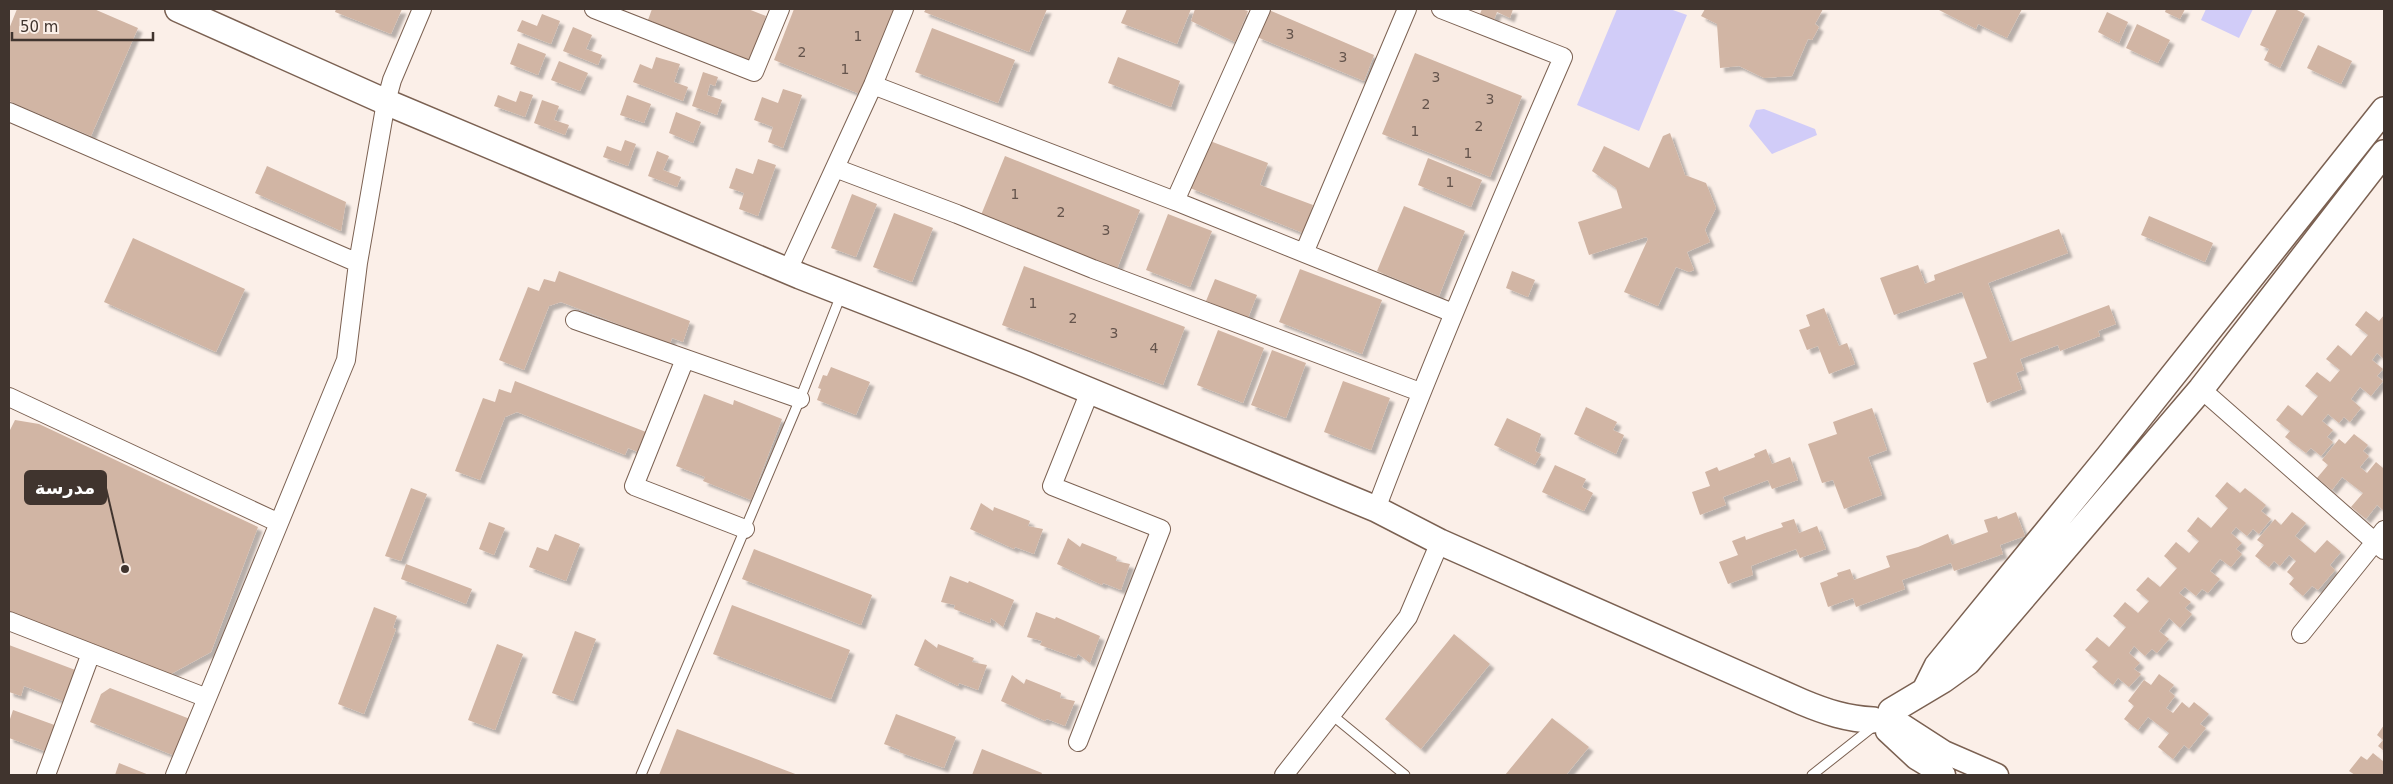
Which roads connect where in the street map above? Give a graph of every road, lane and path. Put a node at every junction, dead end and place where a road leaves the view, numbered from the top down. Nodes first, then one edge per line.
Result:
1 (178, 9) edge
2 (422, 9) edge
3 (594, 9) edge
4 (780, 9) edge
5 (904, 9) edge
6 (1261, 9) edge
7 (1407, 9) edge
8 (1441, 9) edge
9 (631, 16) edge
10 (873, 85) junction
11 (386, 102) junction
12 (2384, 110) edge
13 (9, 112) edge
14 (2384, 153) edge
15 (835, 168) junction
16 (1175, 201) junction
17 (1304, 253) junction
18 (358, 263) junction
19 (788, 270) junction
20 (842, 292) junction
21 (1453, 313) junction
22 (576, 320) dead end
23 (685, 359) junction
24 (2201, 389) junction
25 (1090, 392) junction
26 (1420, 392) junction
27 (9, 397) edge
28 (800, 399) junction
29 (1376, 509) junction
30 (279, 523) junction
31 (745, 529) junction
32 (2381, 541) edge
33 (1440, 542) junction
34 (9, 621) edge
35 (2301, 634) dead end
36 (91, 653) junction
37 (1925, 690) junction
38 (207, 698) junction
39 (1332, 715) junction
40 (1884, 722) junction
41 (1078, 742) dead end
42 (46, 775) edge
43 (175, 775) edge
44 (641, 775) edge
45 (1284, 775) edge
46 (1405, 775) edge
47 (1812, 775) edge
48 (1944, 775) edge
49 (1998, 775) edge

1 - 11 main road
2 - 11 street
3 - 9 street
4 - 9 street
5 - 10 street
6 - 16 street
7 - 17 street
8 - 21 street
10 - 15 street
10 - 16 street
11 - 18 street
11 - 19 main road
12 - 37 main road
13 - 18 street
14 - 24 main road
15 - 19 street
15 - 26 street
16 - 17 street
17 - 21 street
18 - 30 street
19 - 20 main road
20 - 25 main road
20 - 28 lane
21 - 26 street
22 - 23 street
23 - 28 street
23 - 31 street
24 - 32 street
24 - 37 main road
25 - 29 main road
25 - 41 street
26 - 29 street
27 - 30 street
28 - 31 lane
29 - 33 main road
30 - 38 street
31 - 44 lane
32 - 35 street
33 - 39 street
33 - 40 main road
34 - 36 street
36 - 38 street
36 - 42 street
37 - 40 main road
38 - 43 street
39 - 45 street
39 - 46 lane
40 - 47 lane
40 - 48 street
40 - 49 street

